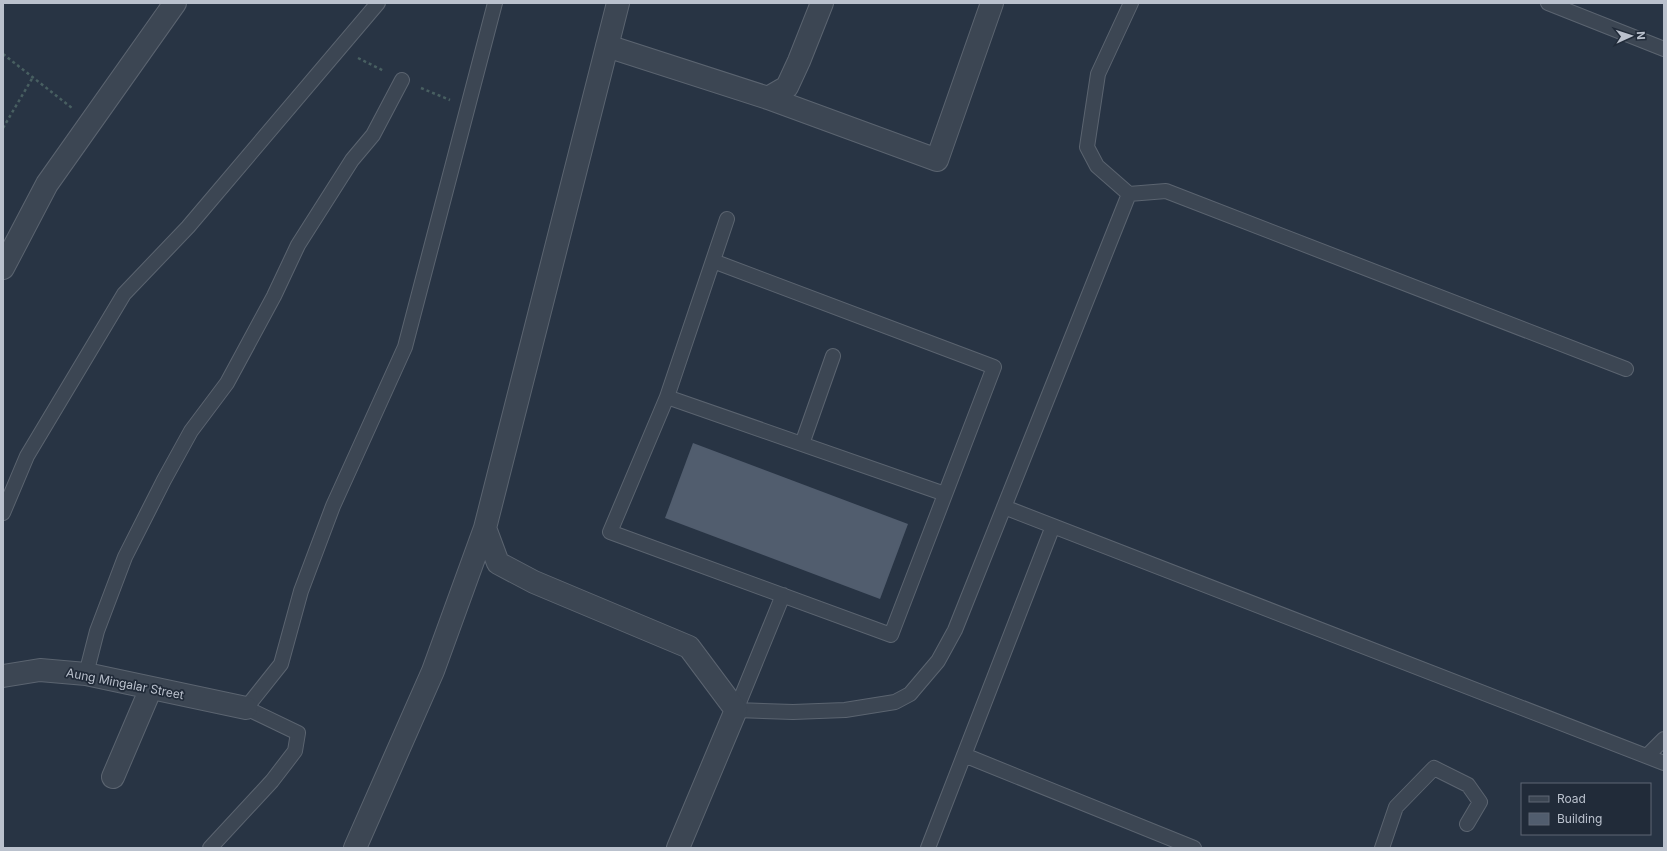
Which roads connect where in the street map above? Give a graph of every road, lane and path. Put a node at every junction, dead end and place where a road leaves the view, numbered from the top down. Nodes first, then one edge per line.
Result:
1 (175, 3) edge
2 (378, 3) edge
3 (494, 3) edge
4 (618, 3) edge
5 (822, 3) edge
6 (992, 3) edge
7 (1131, 3) edge
8 (1548, 3) edge
9 (607, 46) junction
10 (339, 49) junction
11 (1664, 49) edge
12 (3, 54) edge
13 (33, 77) junction
14 (402, 80) junction
15 (768, 98) junction
16 (467, 107) junction
17 (91, 123) junction
18 (3, 128) edge
19 (1129, 194) junction
20 (727, 219) dead end
21 (713, 261) junction
22 (3, 268) edge
23 (833, 356) dead end
24 (1626, 369) dead end
25 (668, 397) junction
26 (802, 444) junction
27 (945, 494) junction
28 (1004, 507) junction
29 (3, 512) edge
30 (1053, 526) junction
31 (485, 528) junction
32 (783, 595) junction
33 (86, 674) junction
34 (3, 676) edge
35 (151, 688) junction
36 (246, 708) junction
37 (736, 710) junction
38 (1664, 740) edge
39 (964, 755) junction
40 (1647, 756) junction
41 (1664, 762) edge
42 (113, 777) dead end
43 (1467, 824) dead end
44 (210, 848) edge
45 (355, 848) edge
46 (678, 848) edge
47 (928, 848) edge
48 (1194, 848) edge
49 (1382, 848) edge

1 - 17 street
2 - 10 lane
3 - 16 lane
4 - 9 street
5 - 15 street
6 - 15 street
7 - 19 lane
8 - 11 lane
9 - 15 street
9 - 31 street
10 - 14 path
10 - 29 lane
12 - 13 path
13 - 17 path
13 - 18 path
14 - 16 path
14 - 33 lane
16 - 36 lane
17 - 22 street
19 - 24 lane
19 - 28 lane
20 - 21 lane
21 - 25 lane
21 - 27 lane
23 - 26 lane
25 - 26 lane
25 - 32 lane
26 - 27 lane
27 - 32 lane
28 - 30 lane
28 - 37 lane
30 - 39 lane
30 - 40 lane
31 - 37 street
31 - 45 street
32 - 37 lane
33 - 34 street, Aung Mingalar Street
33 - 35 street, Aung Mingalar Street
35 - 36 street, Aung Mingalar Street
35 - 42 street
36 - 44 lane
37 - 46 street
38 - 40 lane
39 - 47 lane
39 - 48 lane
40 - 41 lane
43 - 49 lane

